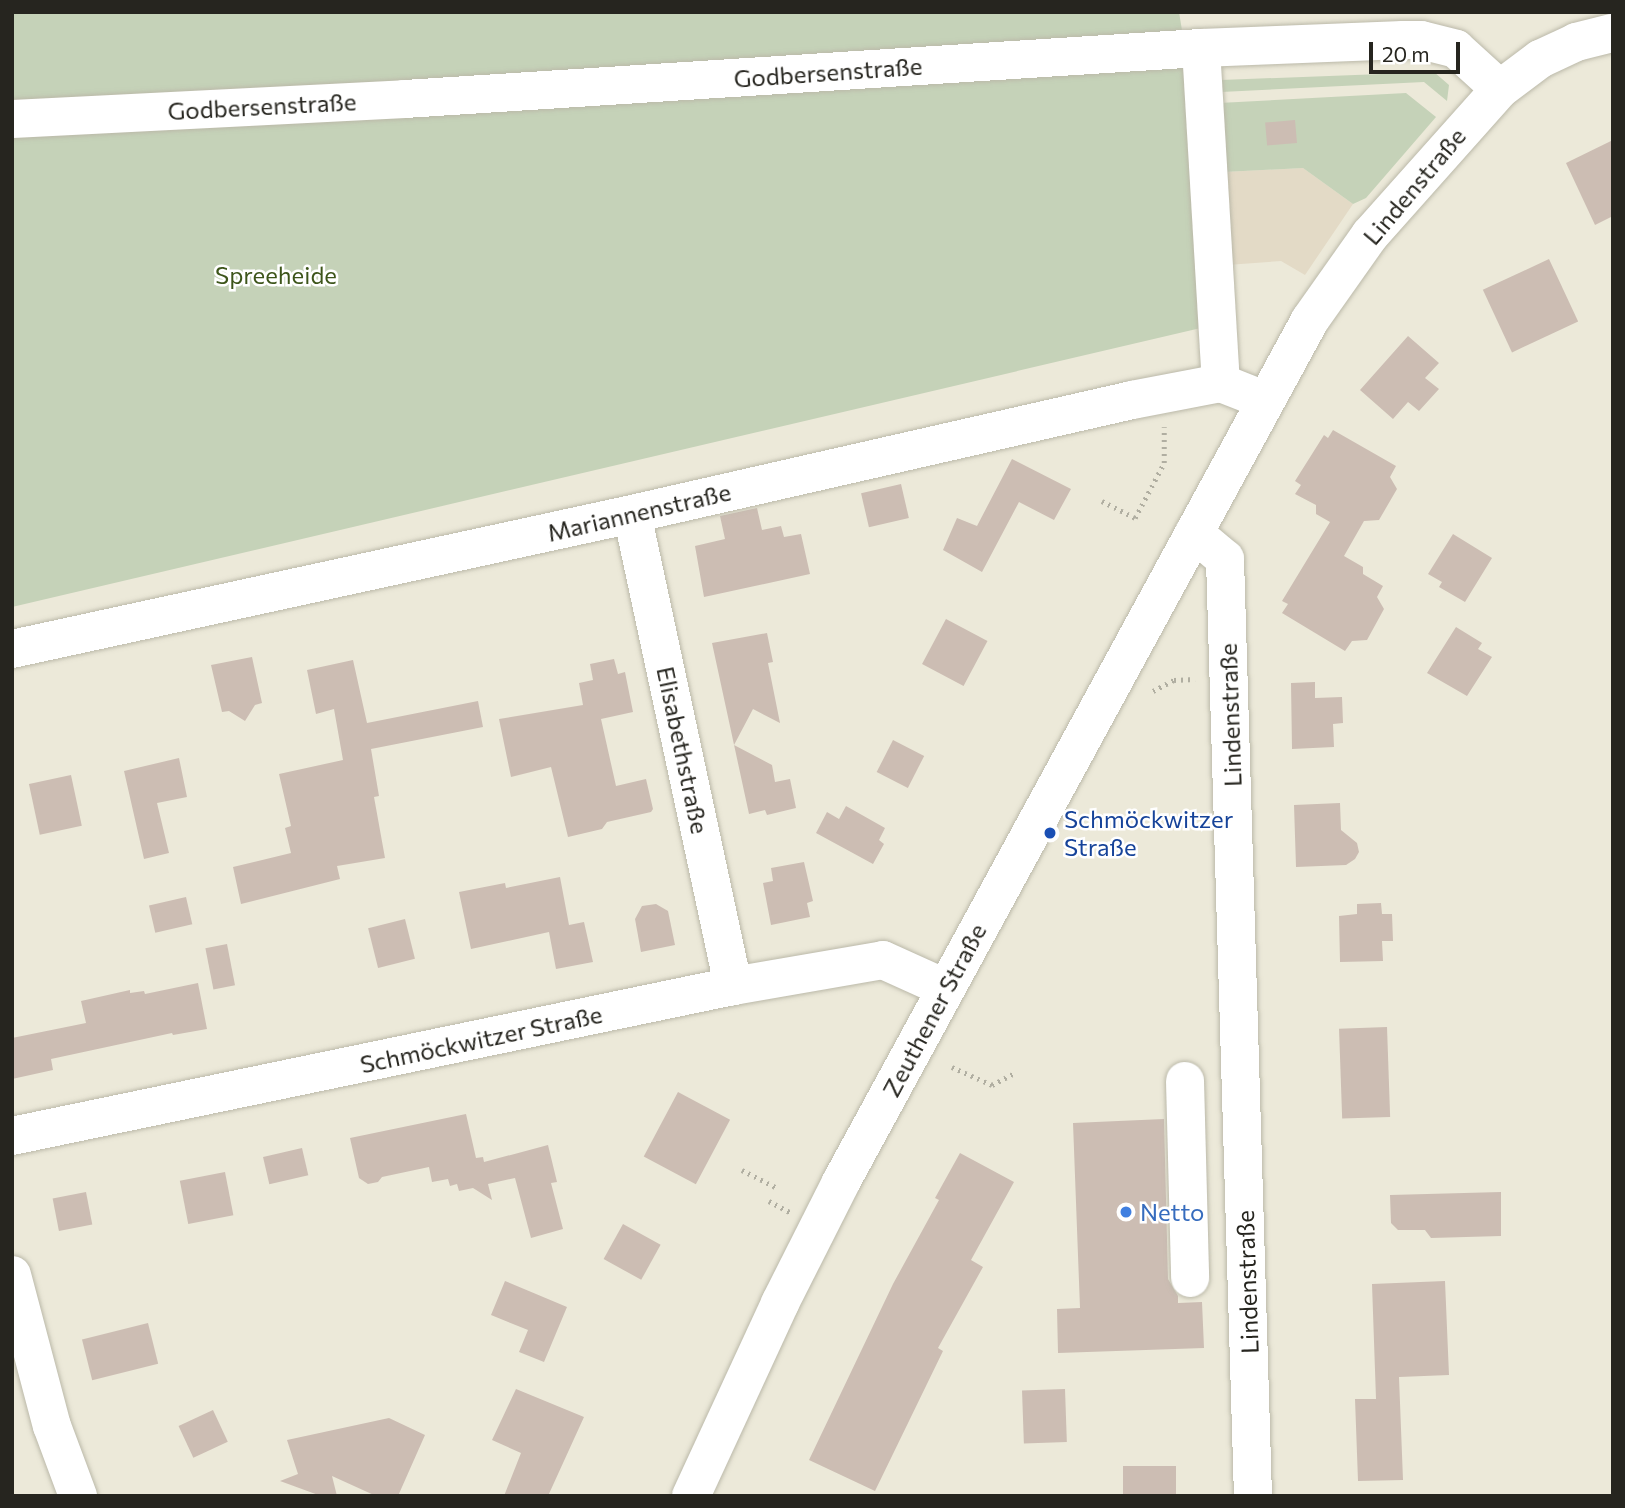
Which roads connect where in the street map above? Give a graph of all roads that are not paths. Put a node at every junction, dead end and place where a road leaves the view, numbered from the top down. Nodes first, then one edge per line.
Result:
1 (1613, 33) edge
2 (1201, 48) junction
3 (1500, 89) junction
4 (12, 119) edge
5 (1221, 383) junction
6 (1264, 400) junction
7 (632, 514) junction
8 (1194, 533) junction
9 (12, 649) edge
10 (733, 986) junction
11 (945, 988) junction
12 (1185, 1081) dead end
13 (12, 1136) edge
14 (12, 1275) edge
15 (1190, 1278) dead end
16 (78, 1496) edge
17 (691, 1496) edge
18 (1253, 1496) edge

1 - 3 street
2 - 3 street, Godbersenstraße
2 - 4 street, Godbersenstraße
2 - 5 street
3 - 6 street, Lindenstraße
5 - 6 street
5 - 7 street, Mariannenstraße
6 - 8 street, Lindenstraße
7 - 9 street, Mariannenstraße
7 - 10 street, Elisabethstraße
8 - 11 street, Zeuthener Straße
8 - 18 street, Lindenstraße
10 - 11 street, Schmöckwitzer Straße
10 - 13 street, Schmöckwitzer Straße
11 - 17 street, Zeuthener Straße
12 - 15 street
14 - 16 street

